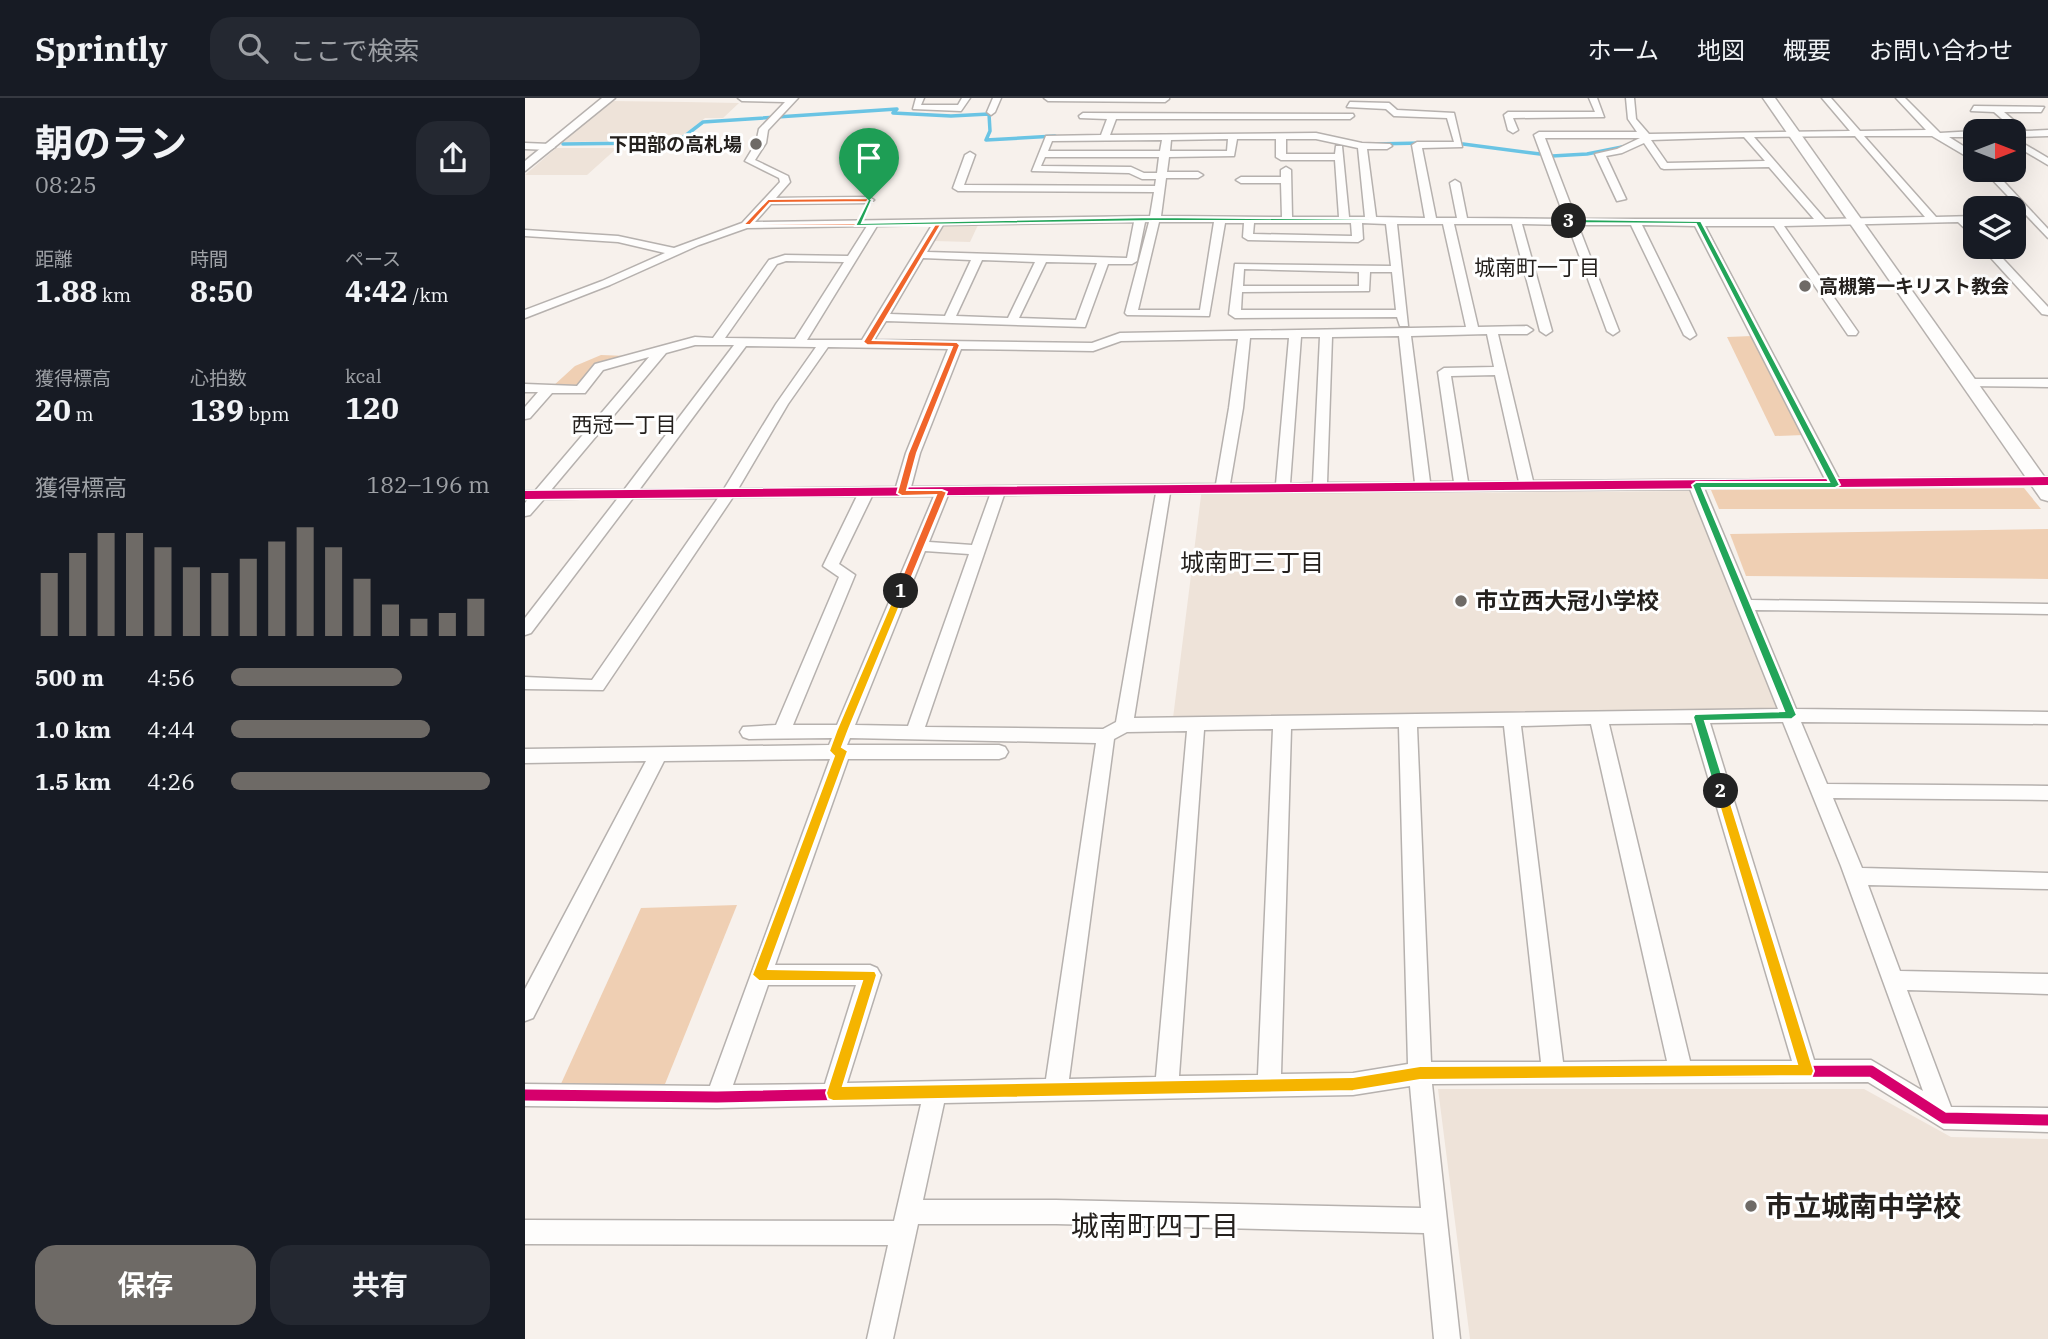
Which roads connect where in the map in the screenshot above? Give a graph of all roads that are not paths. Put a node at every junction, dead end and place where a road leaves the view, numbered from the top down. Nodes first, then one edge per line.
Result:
1 (609, 98) edge
2 (742, 98) edge
3 (920, 98) edge
4 (966, 98) edge
5 (997, 98) edge
6 (1048, 98) edge
7 (1165, 98) edge
8 (1630, 98) edge
9 (1769, 98) edge
10 (1826, 98) edge
11 (1900, 98) edge
12 (793, 99) edge
13 (1595, 102) edge
14 (1337, 104) dead end
15 (1350, 106) edge
16 (1974, 109) dead end
17 (1996, 109) junction
18 (2041, 109) dead end
19 (991, 112) dead end
20 (1083, 116) dead end
21 (1112, 116) junction
22 (1160, 116) junction
23 (2005, 119) edge
24 (1513, 130) dead end
25 (2048, 133) edge
26 (1858, 134) junction
27 (1936, 134) junction
28 (1963, 134) edge
29 (2027, 134) edge
30 (1747, 135) junction
31 (1233, 136) junction
32 (1281, 136) junction
33 (1796, 136) junction
34 (1105, 137) junction
35 (1161, 137) junction
36 (1646, 137) junction
37 (1339, 141) junction
38 (1357, 144) junction
39 (525, 146) edge
40 (1387, 146) dead end
41 (550, 147) junction
42 (2027, 149) edge
43 (1963, 151) edge
44 (1042, 154) junction
45 (970, 155) dead end
46 (1164, 155) junction
47 (1340, 157) junction
48 (2048, 162) edge
49 (1771, 164) junction
50 (525, 167) edge
51 (1161, 175) junction
52 (1198, 175) dead end
53 (1241, 180) dead end
54 (1999, 182) edge
55 (1455, 183) dead end
56 (1159, 188) junction
57 (875, 190) dead end
58 (1621, 199) dead end
59 (869, 200) junction
60 (768, 201) junction
61 (2026, 218) edge
62 (2033, 218) junction
63 (1154, 219) junction
64 (1960, 219) joint
65 (1140, 220) junction
66 (1220, 220) junction
67 (1249, 220) junction
68 (1287, 220) junction
69 (1350, 220) junction
70 (1371, 220) junction
71 (1933, 220) junction
72 (1391, 221) junction
73 (1431, 221) junction
74 (1448, 221) junction
75 (1463, 221) junction
76 (1516, 221) junction
77 (1573, 221) junction
78 (1635, 222) junction
79 (1698, 222) junction
80 (1822, 222) junction
81 (1856, 222) junction
82 (1963, 222) edge
83 (939, 223) junction
84 (1777, 223) junction
85 (746, 225) junction
86 (858, 225) junction
87 (873, 225) junction
88 (525, 233) edge
89 (543, 234) junction
90 (2048, 234) edge
91 (525, 249) edge
92 (676, 252) junction
93 (920, 255) junction
94 (978, 257) junction
95 (1042, 258) junction
96 (852, 259) junction
97 (1997, 259) edge
98 (1104, 260) junction
99 (1364, 268) junction
100 (1397, 269) junction
101 (1237, 289) junction
102 (2046, 312) edge
103 (525, 314) edge
104 (883, 317) junction
105 (949, 319) junction
106 (1012, 321) junction
107 (1403, 323) junction
108 (1527, 330) dead end
109 (1492, 331) junction
110 (1546, 331) dead end
111 (1613, 331) dead end
112 (1472, 332) junction
113 (1852, 332) dead end
114 (1327, 335) junction
115 (1690, 335) dead end
116 (1295, 336) junction
117 (1244, 337) junction
118 (716, 342) junction
119 (867, 342) junction
120 (741, 343) junction
121 (795, 343) junction
122 (823, 345) junction
123 (957, 345) junction
124 (662, 350) junction
125 (1501, 372) junction
126 (1970, 383) junction
127 (2048, 383) edge
128 (525, 388) edge
129 (548, 389) junction
130 (525, 415) edge
131 (2043, 481) edge
132 (1696, 485) junction
133 (1835, 485) junction
134 (1462, 486) junction
135 (1527, 486) junction
136 (1283, 487) junction
137 (1320, 487) junction
138 (1423, 487) junction
139 (1222, 488) junction
140 (1164, 489) junction
141 (942, 492) junction
142 (997, 492) junction
143 (866, 493) junction
144 (902, 493) junction
145 (728, 494) junction
146 (533, 495) edge
147 (629, 495) junction
148 (2048, 495) edge
149 (525, 512) edge
150 (919, 547) junction
151 (977, 550) junction
152 (1746, 605) junction
153 (2048, 609) edge
154 (525, 629) edge
155 (525, 683) edge
156 (1792, 715) junction
157 (1699, 717) junction
158 (2048, 718) edge
159 (1599, 719) junction
160 (1512, 720) junction
161 (1408, 722) junction
162 (1282, 724) junction
163 (1124, 725) junction
164 (1196, 725) junction
165 (843, 729) junction
166 (782, 731) junction
167 (749, 732) dead end
168 (914, 733) junction
169 (1106, 736) junction
170 (945, 743) junction
171 (978, 744) junction
172 (838, 751) junction
173 (999, 752) dead end
174 (658, 755) junction
175 (525, 756) edge
176 (1821, 790) junction
177 (2048, 793) edge
178 (1855, 876) junction
179 (2048, 881) edge
180 (759, 975) junction
181 (1893, 980) junction
182 (2048, 984) edge
183 (525, 1011) edge
184 (1806, 1071) junction
185 (1553, 1072) junction
186 (1681, 1072) junction
187 (1420, 1073) junction
188 (1269, 1086) junction
189 (1167, 1087) junction
190 (1056, 1089) junction
191 (833, 1093) junction
192 (935, 1093) junction
193 (525, 1095) edge
194 (717, 1097) junction
195 (1944, 1118) junction
196 (2048, 1120) edge
197 (1436, 1221) junction
198 (906, 1223) junction
199 (525, 1232) edge
200 (880, 1339) edge
201 (1447, 1339) edge

1 - 41 street
2 - 12 street
3 - 4 street
5 - 19 street
6 - 7 street
7 - 22 street
8 - 36 street
9 - 33 street
10 - 26 street
11 - 27 street
12 - 60 street
13 - 24 street
14 - 15 street
15 - 22 street
15 - 38 street
15 - 73 street
16 - 17 street
17 - 18 street
17 - 23 street
20 - 21 street
21 - 22 street
21 - 34 street
22 - 35 street
25 - 29 street
26 - 27 street
26 - 33 street
26 - 71 street
27 - 28 street
27 - 43 street
30 - 33 street
30 - 36 street
30 - 49 street
31 - 32 street
31 - 35 street
31 - 46 street
32 - 37 street
32 - 47 street
33 - 81 street
34 - 35 street
34 - 44 street
35 - 46 street
36 - 49 street
36 - 58 street
36 - 77 street
37 - 38 street
37 - 47 street
38 - 40 street
38 - 70 street
39 - 41 street
41 - 50 street
42 - 48 street
44 - 46 street
44 - 51 street
45 - 56 street
46 - 51 street
47 - 69 street
49 - 80 street
51 - 52 street
51 - 56 street
53 - 68 street
54 - 62 street
55 - 75 street
56 - 63 street
57 - 59 street
59 - 60 street
59 - 86 street
60 - 85 street
61 - 62 street
62 - 90 street
63 - 65 street
63 - 66 street
63 - 66 street
64 - 71 street
64 - 82 street
65 - 83 street
65 - 98 street
66 - 67 street
67 - 68 street
67 - 69 street
68 - 69 street
69 - 70 street
70 - 72 street
71 - 81 street
72 - 73 street
72 - 100 street
73 - 74 street
74 - 75 street
74 - 112 street
75 - 76 street
76 - 77 street
76 - 110 street
77 - 78 street
77 - 111 street
78 - 79 street
78 - 115 street
79 - 84 street
79 - 133 street
80 - 81 street
80 - 84 street
81 - 126 street
83 - 87 street
83 - 93 street
84 - 113 street
85 - 86 street
85 - 92 street
86 - 87 street
87 - 96 street
88 - 89 street
89 - 91 street
89 - 92 street
92 - 103 street
93 - 94 street
93 - 104 street
94 - 95 street
94 - 105 street
95 - 98 street
95 - 106 street
96 - 118 street
96 - 121 street
97 - 102 street
98 - 106 street
99 - 100 street
99 - 101 street
99 - 101 street
100 - 107 street
101 - 107 street
104 - 105 street
104 - 119 street
105 - 106 street
107 - 112 street
107 - 114 street
107 - 138 street
108 - 109 street
109 - 112 street
109 - 125 street
114 - 116 street
114 - 137 street
116 - 117 street
116 - 136 street
117 - 123 street
117 - 139 street
118 - 120 street
118 - 124 street
119 - 122 street
119 - 123 street
120 - 121 street
120 - 147 street
121 - 122 street
122 - 145 street
123 - 144 street
124 - 129 street
124 - 146 street
125 - 134 street
125 - 135 street
126 - 127 street
126 - 131 street
128 - 129 street
129 - 130 street
131 - 133 street
131 - 148 street
132 - 133 street
132 - 135 street
132 - 152 street
134 - 135 street
134 - 138 street
136 - 137 street
136 - 139 street
137 - 138 street
139 - 140 street
140 - 142 street
140 - 163 street
141 - 142 street
141 - 144 street
141 - 150 street
142 - 151 street
143 - 144 street
143 - 145 street
143 - 166 street
145 - 147 street
145 - 155 street
146 - 147 street
146 - 149 street
147 - 154 street
150 - 151 street
150 - 165 street
151 - 168 street
152 - 153 street
152 - 156 street
156 - 157 street
156 - 158 street
156 - 176 street
157 - 159 street
157 - 184 street
159 - 160 street
159 - 186 street
160 - 161 street
160 - 185 street
161 - 162 street
161 - 187 street
162 - 164 street
162 - 188 street
163 - 164 street
163 - 169 street
164 - 189 street
165 - 166 street
165 - 168 street
165 - 172 street
166 - 167 street
168 - 170 street
169 - 171 street
169 - 190 street
170 - 171 street
170 - 172 street
171 - 173 street
172 - 174 street
172 - 180 street
174 - 175 street
174 - 183 street
176 - 177 street
176 - 178 street
178 - 179 street
178 - 181 street
180 - 191 street
180 - 194 street
181 - 182 street
181 - 195 street
184 - 186 street
184 - 195 street
185 - 186 street
185 - 187 street
187 - 188 street
187 - 197 street
188 - 189 street
189 - 190 street
190 - 192 street
191 - 192 street
191 - 194 street
192 - 198 street
193 - 194 street
195 - 196 street
197 - 198 street
197 - 201 street
198 - 199 street
198 - 200 street

